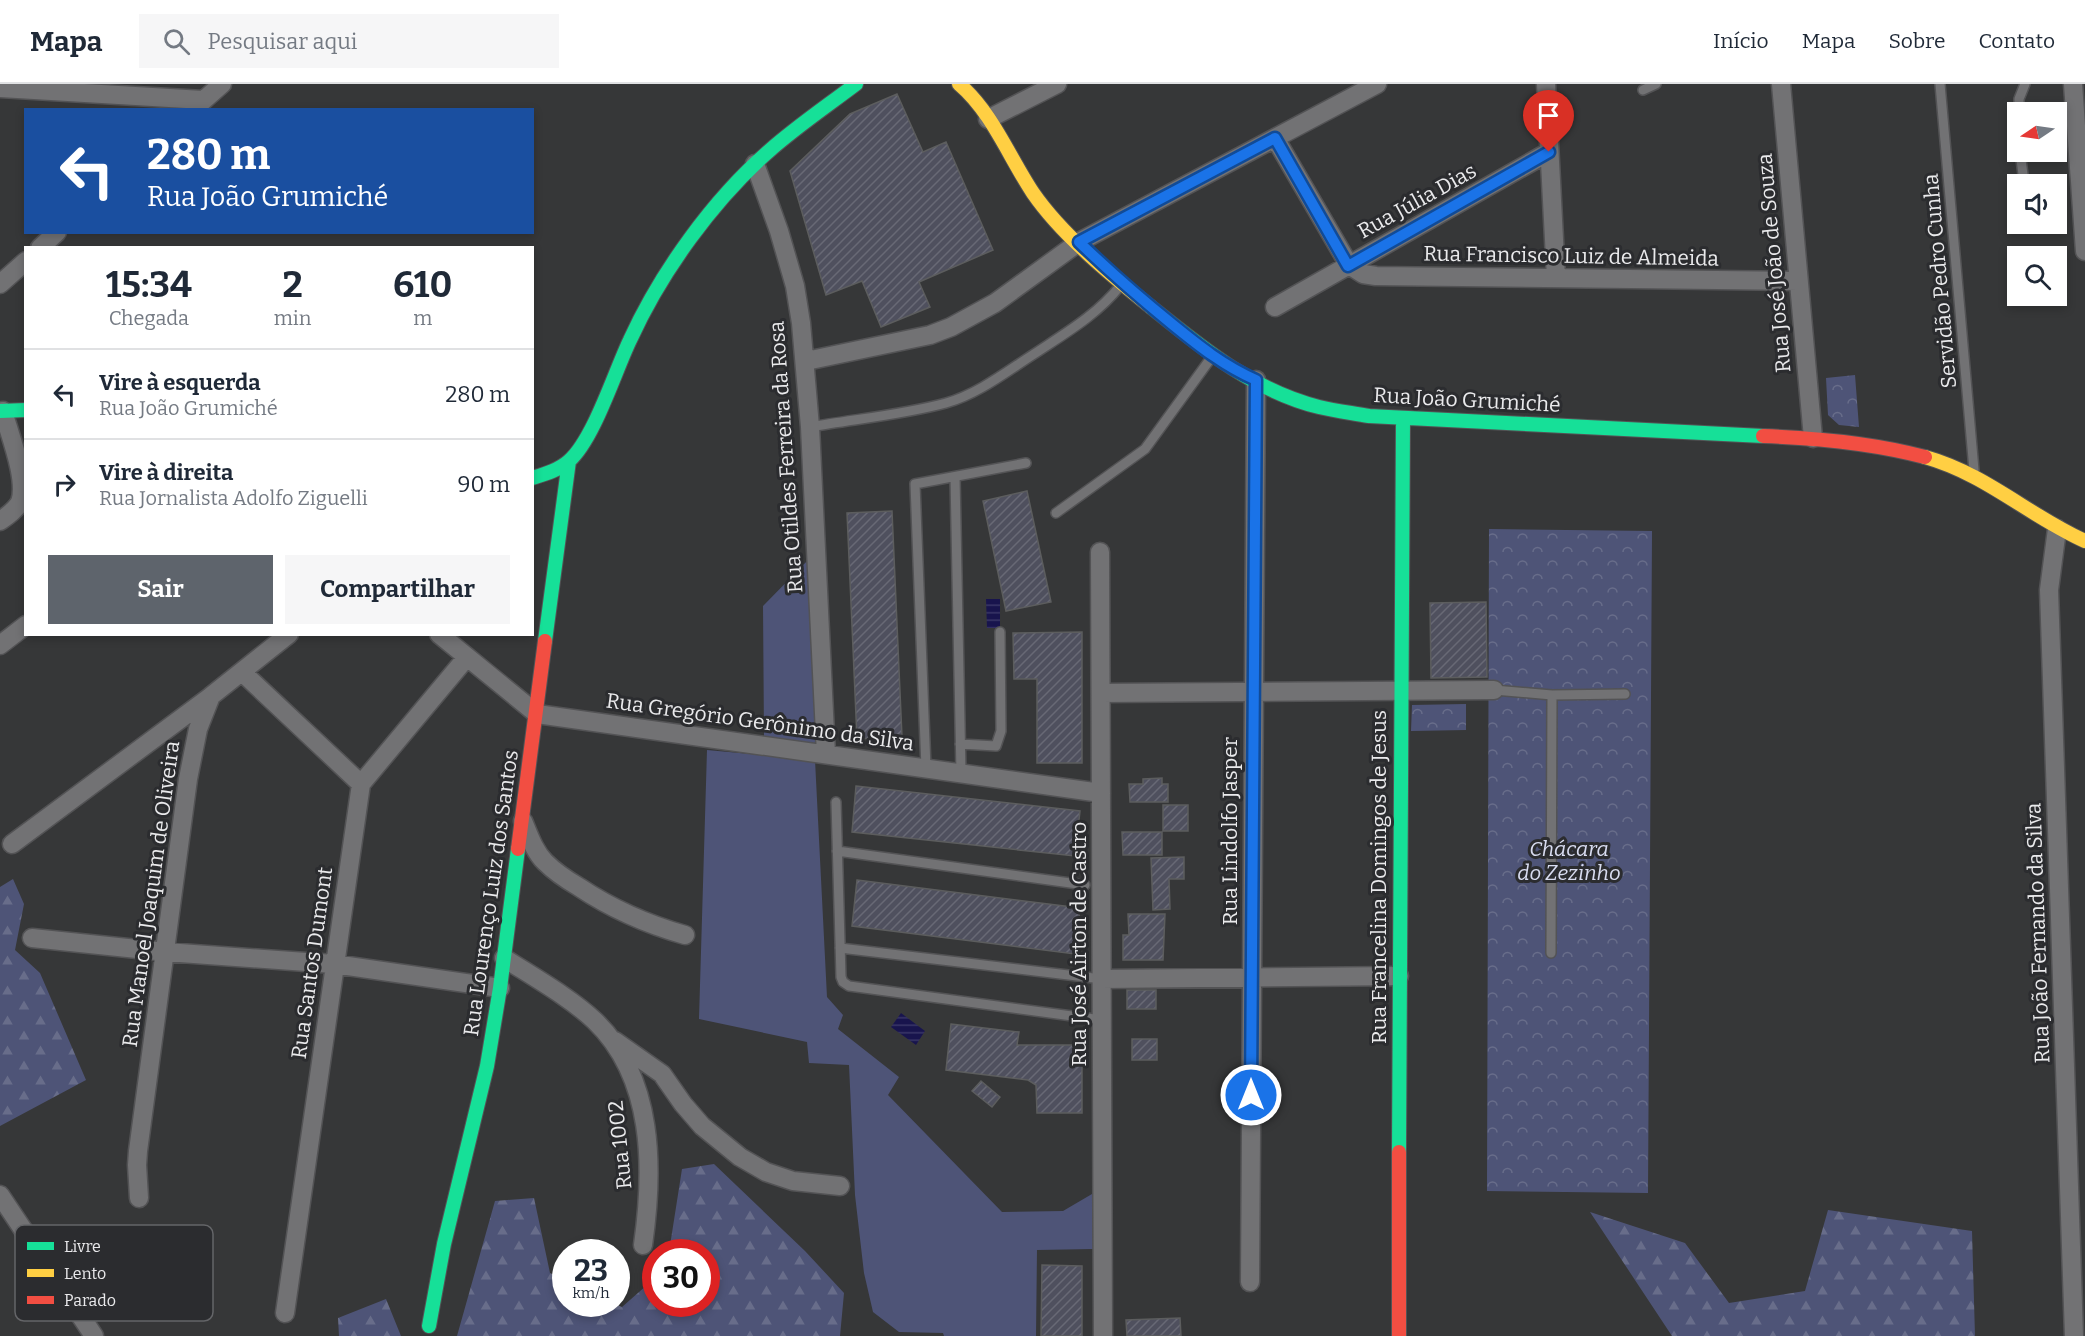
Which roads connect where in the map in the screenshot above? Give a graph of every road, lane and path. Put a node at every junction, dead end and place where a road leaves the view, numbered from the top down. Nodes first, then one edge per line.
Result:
1 (222, 84) edge
2 (856, 84) edge
3 (959, 84) edge
4 (1057, 84) edge
5 (1377, 84) edge
6 (1546, 84) edge
7 (1656, 84) edge
8 (1781, 84) edge
9 (1940, 84) edge
10 (2025, 84) edge
11 (2073, 84) edge
12 (0, 88) edge
13 (1033, 90) edge
14 (1643, 90) dead end
15 (2019, 102) edge
16 (198, 105) edge
17 (988, 119) junction
18 (1275, 138) junction
19 (1549, 152) junction
20 (755, 164) junction
21 (2083, 168) edge
22 (55, 234) edge
23 (1079, 242) junction
24 (42, 246) edge
25 (2085, 251) edge
26 (24, 263) edge
27 (1348, 266) junction
28 (1556, 278) junction
29 (1798, 281) junction
30 (0, 284) edge
31 (1122, 284) junction
32 (1275, 307) dead end
33 (1212, 356) junction
34 (806, 361) junction
35 (1256, 380) junction
36 (24, 410) edge
37 (1, 411) edge
38 (1403, 418) junction
39 (810, 427) junction
40 (1813, 438) junction
41 (568, 461) junction
42 (1026, 463) dead end
43 (1975, 475) junction
44 (534, 477) edge
45 (955, 477) junction
46 (1056, 513) dead end
47 (0, 521) edge
48 (2057, 529) junction
49 (2085, 541) edge
50 (1100, 552) dead end
51 (24, 627) edge
52 (1000, 632) dead end
53 (287, 636) edge
54 (441, 636) edge
55 (0, 645) edge
56 (467, 657) junction
57 (242, 672) junction
58 (1494, 690) joint
59 (1401, 691) junction
60 (1254, 692) junction
61 (1101, 693) junction
62 (1625, 694) dead end
63 (1552, 695) junction
64 (211, 696) junction
65 (537, 714) junction
66 (960, 744) junction
67 (826, 754) junction
68 (926, 768) junction
69 (961, 773) junction
70 (361, 784) junction
71 (1101, 793) junction
72 (836, 802) dead end
73 (523, 819) junction
74 (12, 844) dead end
75 (837, 851) junction
76 (1085, 885) dead end
77 (685, 935) dead end
78 (32, 938) dead end
79 (840, 948) junction
80 (166, 952) junction
81 (1551, 952) dead end
82 (504, 958) junction
83 (334, 964) junction
84 (1399, 976) junction
85 (1252, 977) junction
86 (1102, 979) junction
87 (500, 988) junction
88 (1102, 1020) junction
89 (611, 1038) junction
90 (840, 1186) dead end
91 (0, 1196) edge
92 (139, 1198) dead end
93 (19, 1225) edge
94 (644, 1239) edge
95 (1251, 1282) dead end
96 (285, 1313) dead end
97 (84, 1321) edge
98 (429, 1326) dead end
99 (94, 1336) edge
100 (1103, 1336) edge
101 (1399, 1336) edge
102 (2074, 1336) edge

1 - 16 street
2 - 20 main road
3 - 17 main road, Rua João Grumiché
4 - 13 street
5 - 18 street
6 - 19 street
7 - 14 lane
8 - 29 street, Rua José João de Souza
9 - 43 lane, Servidão Pedro Cunha
10 - 15 lane
11 - 21 street
12 - 16 street
13 - 17 street
17 - 23 main road, Rua João Grumiché
18 - 23 street
18 - 27 street
19 - 27 street, Rua Júlia Dias
19 - 28 street
20 - 34 street, Rua Otildes Ferreira da Rosa
20 - 41 main road
21 - 25 street
22 - 24 street
23 - 31 main road, Rua João Grumiché
23 - 34 street
26 - 30 street
27 - 28 street, Rua Francisco Luiz de Almeida
27 - 32 street, Rua Júlia Dias
28 - 29 street, Rua Francisco Luiz de Almeida
29 - 40 street, Rua José João de Souza
31 - 33 main road, Rua João Grumiché
31 - 39 lane
33 - 35 main road, Rua João Grumiché
33 - 46 lane
34 - 39 street, Rua Otildes Ferreira da Rosa
35 - 38 main road, Rua João Grumiché
35 - 60 street, Rua Lindolfo Jasper
36 - 37 main road
37 - 47 street
38 - 40 main road, Rua João Grumiché
38 - 59 main road, Rua Francelina Domingos de Jesus
39 - 67 street, Rua Otildes Ferreira da Rosa
40 - 43 main road, Rua João Grumiché
41 - 44 main road
41 - 65 main road, Rua Lourenço Luiz dos Santos
42 - 45 lane
43 - 48 main road, Rua João Grumiché
45 - 66 lane
45 - 68 lane
48 - 49 main road, Rua João Grumiché
48 - 102 street, Rua João Fernando da Silva
50 - 61 street, Rua José Airton de Castro
51 - 55 street
52 - 66 lane
53 - 57 street
54 - 56 street
56 - 65 street
56 - 70 street
57 - 64 street
57 - 70 street
58 - 59 street
58 - 63 lane
59 - 60 street
59 - 84 main road, Rua Francelina Domingos de Jesus
60 - 61 street
60 - 85 street, Rua Lindolfo Jasper
61 - 71 street, Rua José Airton de Castro
62 - 63 lane
63 - 81 lane
64 - 74 street
64 - 80 street, Rua Manoel Joaquim de Oliveira
65 - 67 street, Rua Gregório Gerônimo da Silva
65 - 73 main road, Rua Lourenço Luiz dos Santos
66 - 69 lane
67 - 68 street, Rua Gregório Gerônimo da Silva
68 - 69 street, Rua Gregório Gerônimo da Silva
69 - 71 street, Rua Gregório Gerônimo da Silva
70 - 83 street, Rua Santos Dumont
71 - 86 street, Rua José Airton de Castro
72 - 75 lane
73 - 77 street
73 - 82 main road, Rua Lourenço Luiz dos Santos
75 - 76 lane
75 - 79 lane
78 - 80 street
79 - 86 lane
79 - 88 lane
80 - 83 street
80 - 92 street, Rua Manoel Joaquim de Oliveira
82 - 87 main road, Rua Lourenço Luiz dos Santos
82 - 89 street, Rua 1002
83 - 87 street
83 - 96 street, Rua Santos Dumont
84 - 85 street
84 - 101 main road, Rua Francelina Domingos de Jesus
85 - 86 street
85 - 95 street, Rua Lindolfo Jasper
86 - 88 street, Rua José Airton de Castro
87 - 98 main road, Rua Lourenço Luiz dos Santos
88 - 100 street, Rua José Airton de Castro
89 - 90 street
89 - 94 street, Rua 1002
91 - 93 street
97 - 99 street

